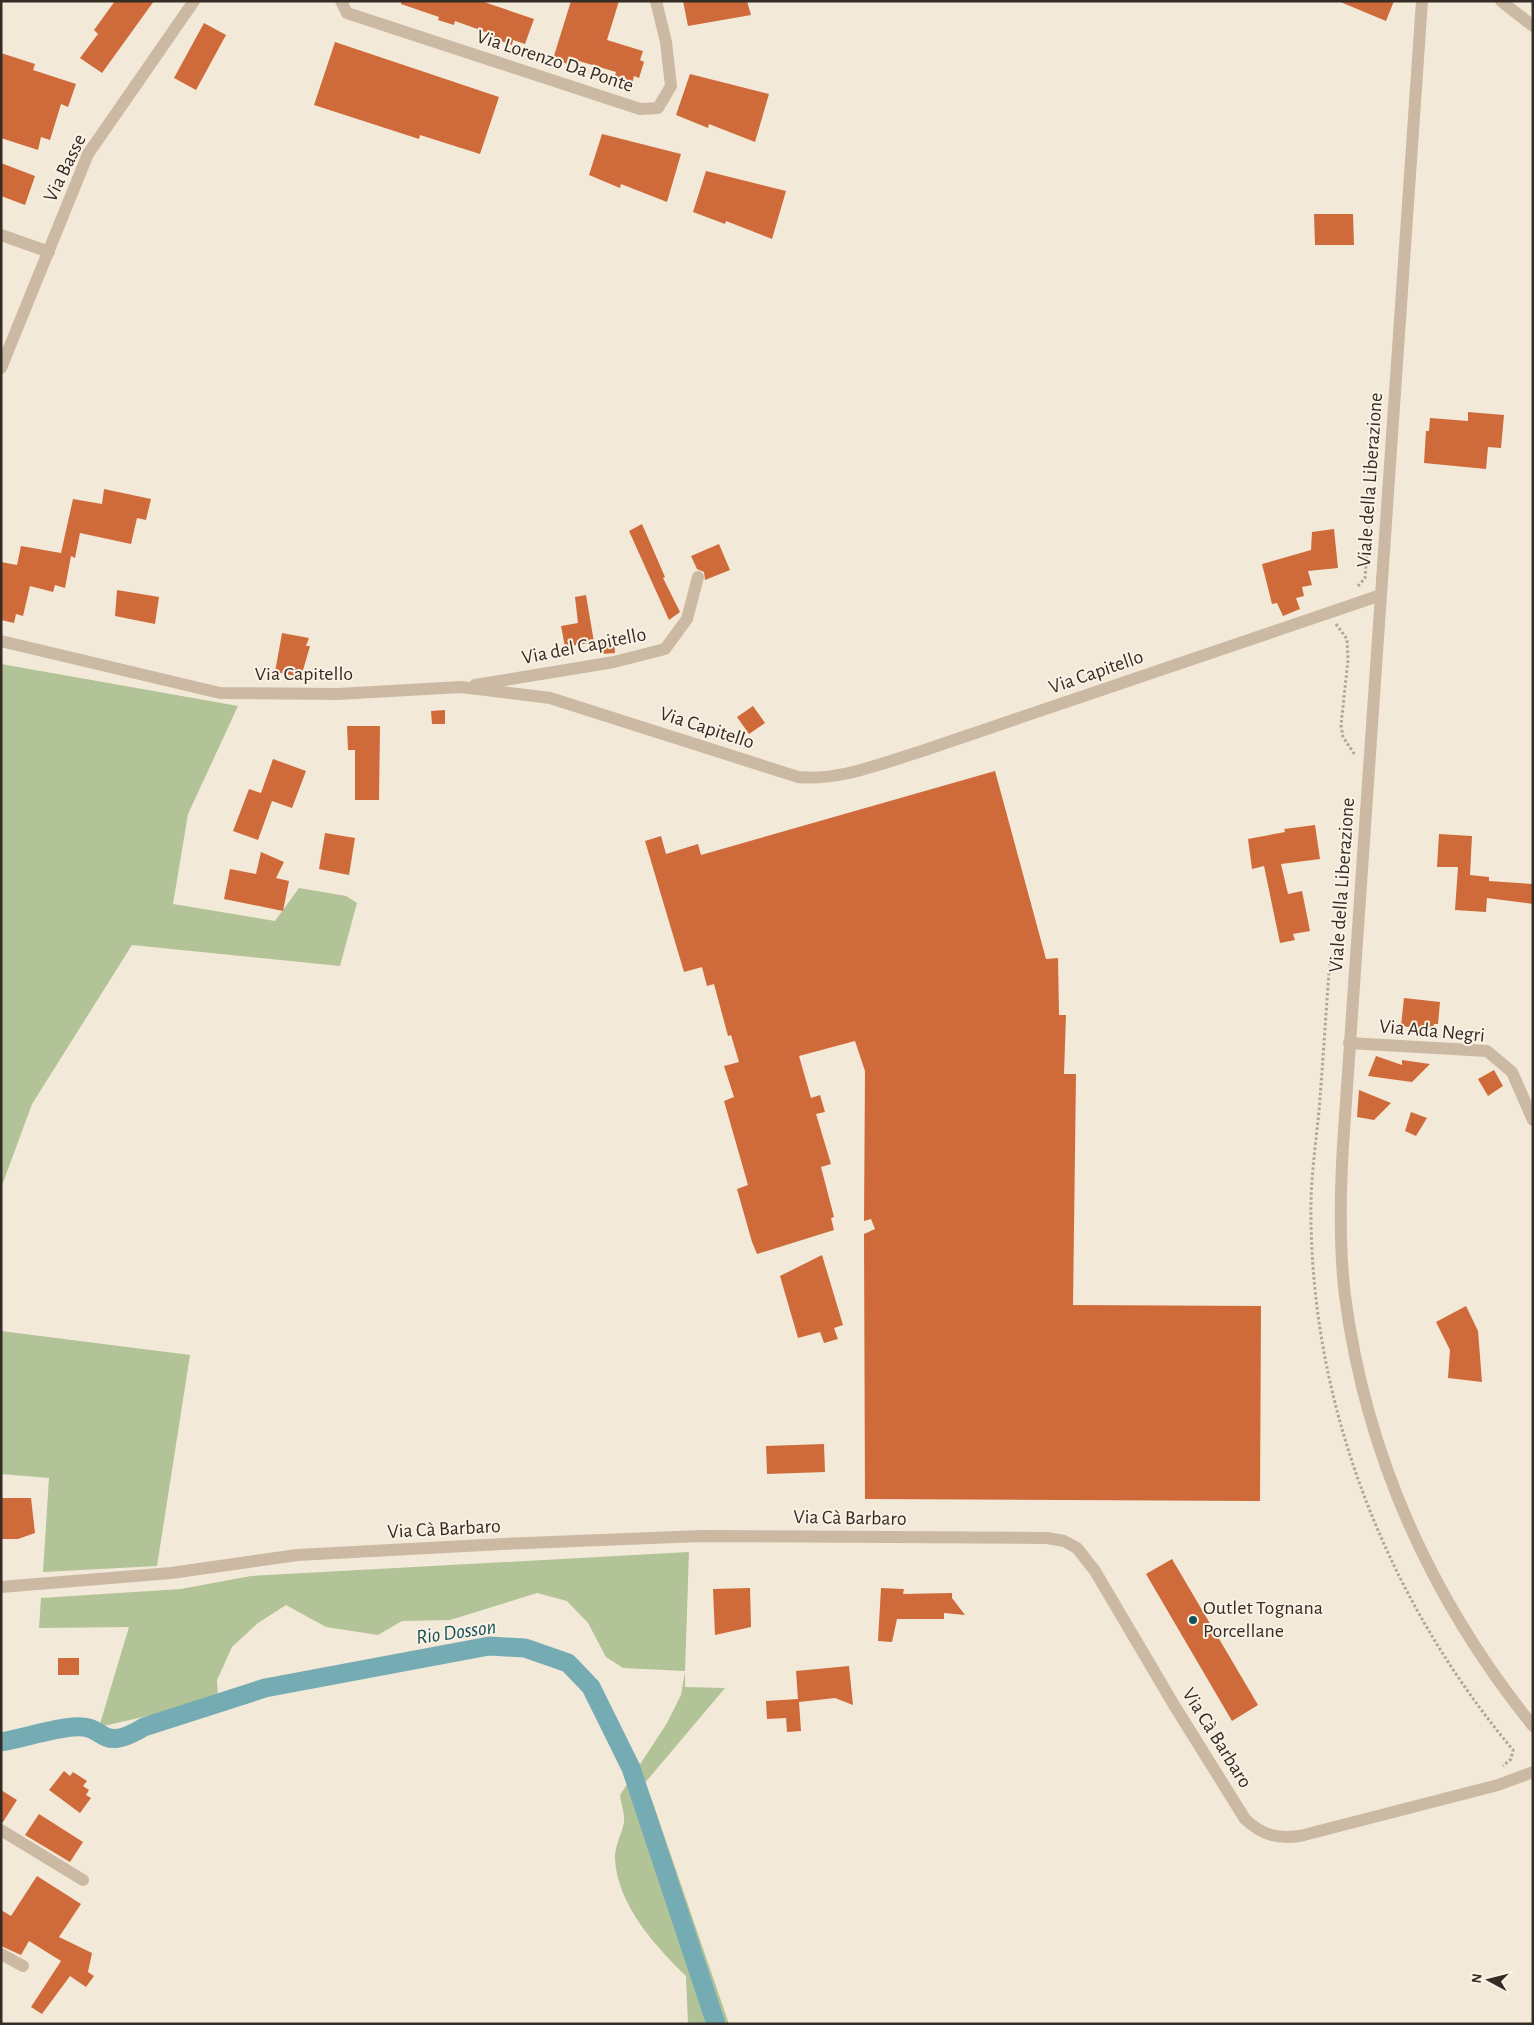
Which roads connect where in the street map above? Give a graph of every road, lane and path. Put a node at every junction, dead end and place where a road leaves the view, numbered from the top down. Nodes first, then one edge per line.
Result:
1 (194, 1) edge
2 (341, 1) edge
3 (656, 1) edge
4 (1422, 1) edge
5 (1501, 1) edge
6 (1533, 26) edge
7 (1, 235) edge
8 (48, 252) junction
9 (1, 368) edge
10 (1370, 515) dead end
11 (698, 577) dead end
12 (1354, 591) dead end
13 (1381, 595) junction
14 (1336, 624) dead end
15 (1, 641) edge
16 (461, 687) junction
17 (1355, 765) dead end
18 (1343, 938) dead end
19 (1349, 1044) junction
20 (1533, 1120) edge
21 (1, 1587) edge
22 (1533, 1726) edge
23 (1502, 1767) dead end
24 (1533, 1772) edge
25 (1, 1830) edge
26 (83, 1880) dead end
27 (1, 1954) edge
28 (23, 1966) dead end

1 - 8 street, Via Basse
2 - 3 street, Via Lorenzo Da Ponte
4 - 13 street, Viale della Liberazione
5 - 6 street
7 - 8 street
8 - 9 street, Via Basse
10 - 12 path
11 - 16 street, Via del Capitello
13 - 16 street, Via Capitello
13 - 19 street, Viale della Liberazione
14 - 17 path
15 - 16 street, Via Capitello
18 - 23 path
19 - 20 street, Via Ada Negri
19 - 22 street, Viale della Liberazione
21 - 24 street, Via Cà Barbaro
25 - 26 street
27 - 28 street

